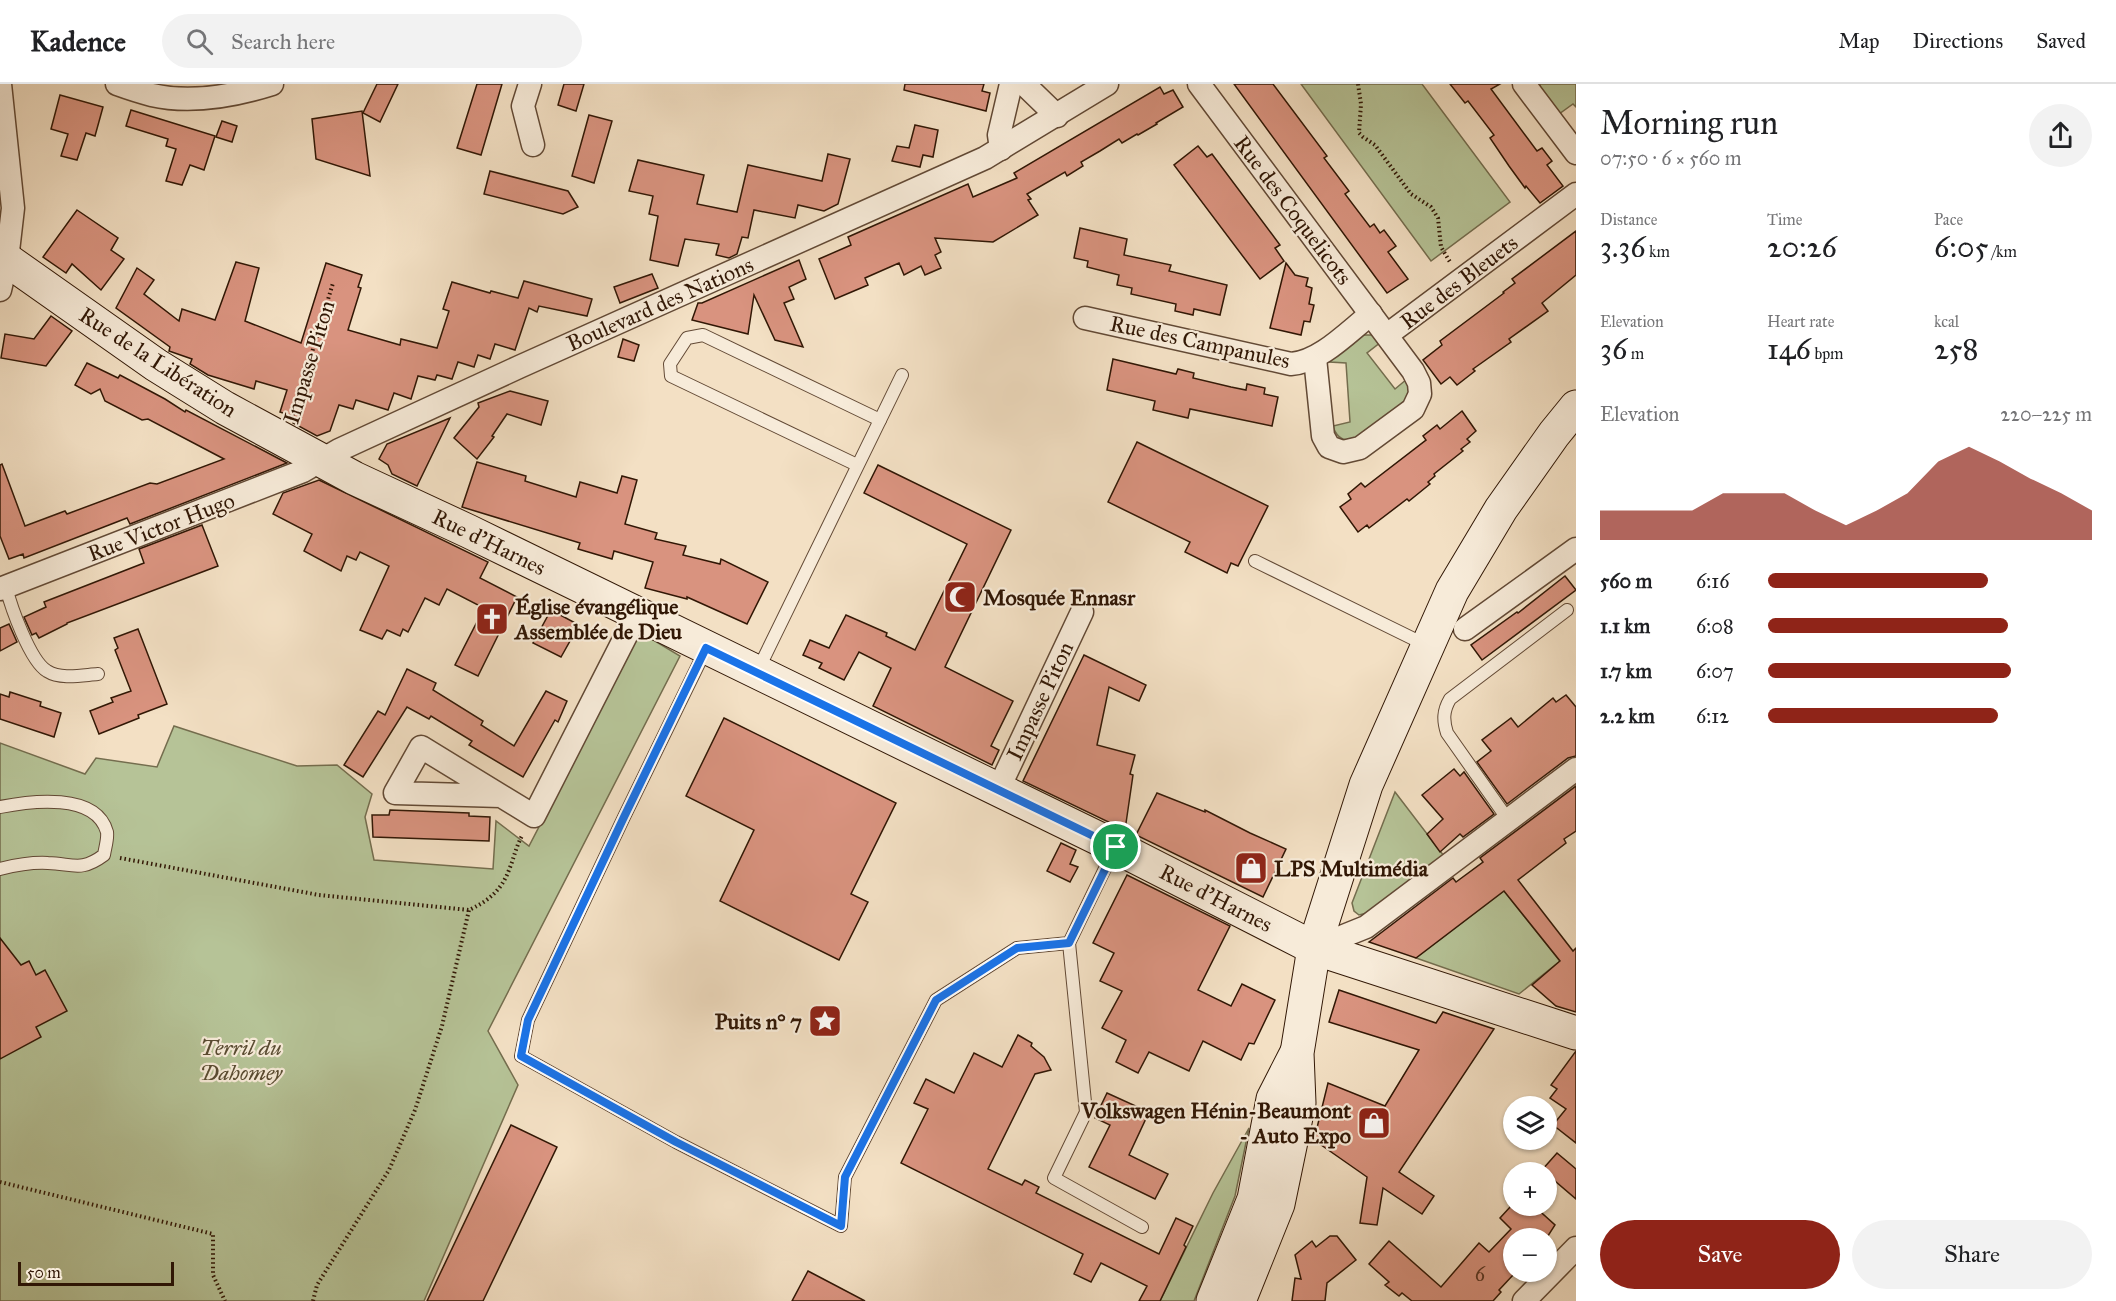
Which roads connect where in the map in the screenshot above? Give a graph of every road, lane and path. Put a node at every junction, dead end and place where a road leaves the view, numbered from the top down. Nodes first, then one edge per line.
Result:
1 (0, 84) edge
2 (117, 84) edge
3 (272, 84) edge
4 (530, 84) edge
5 (1011, 84) edge
6 (1024, 84) edge
7 (1107, 84) edge
8 (1198, 84) edge
9 (1358, 84) edge
10 (1524, 84) edge
11 (1057, 116) junction
12 (533, 146) dead end
13 (1001, 149) junction
14 (1576, 153) edge
15 (1576, 194) edge
16 (2, 268) edge
17 (1461, 280) junction
18 (333, 283) dead end
19 (1371, 314) junction
20 (1085, 318) dead end
21 (1388, 336) junction
22 (1315, 358) junction
23 (902, 375) dead end
24 (1576, 407) edge
25 (880, 420) junction
26 (286, 442) junction
27 (320, 461) junction
28 (858, 465) junction
29 (1576, 549) edge
30 (1255, 561) dead end
31 (2, 582) edge
32 (1567, 610) dead end
33 (1082, 612) dead end
34 (637, 614) junction
35 (1465, 629) dead end
36 (1427, 645) junction
37 (706, 648) junction
38 (756, 673) junction
39 (99, 674) dead end
40 (1576, 769) edge
41 (998, 790) junction
42 (501, 796) dead end
43 (0, 807) edge
44 (534, 816) junction
45 (1509, 821) junction
46 (1116, 847) junction
47 (104, 855) junction
48 (0, 868) edge
49 (469, 910) junction
50 (1069, 943) junction
51 (1314, 948) junction
52 (1576, 1033) edge
53 (1297, 1053) junction
54 (0, 1182) edge
55 (1142, 1227) dead end
56 (1576, 1248) edge
57 (225, 1301) edge
58 (313, 1301) edge
59 (1213, 1301) edge
60 (1239, 1301) edge
61 (1524, 1301) edge

1 - 16 street
2 - 3 street
4 - 12 street
5 - 13 street
6 - 11 street
7 - 11 street, Boulevard des Nations
8 - 19 street, Rue des Coquelicots
9 - 17 path
10 - 14 street
11 - 13 street, Boulevard des Nations
13 - 27 street, Boulevard des Nations
15 - 17 street, Rue des Bleuets
16 - 26 main road, Rue de la Libération
17 - 21 street, Rue des Bleuets
18 - 26 path, Impasse Piton
19 - 21 street, Rue des Coquelicots
19 - 22 street, Rue des Bleuets
20 - 22 street, Rue des Campanules
21 - 22 street, Rue des Bleuets
23 - 25 lane
24 - 36 main road
25 - 28 lane
25 - 28 lane
26 - 27 main road, Rue de la Libération
27 - 31 street, Rue Victor Hugo
27 - 34 main road, Rue d'Harnes
28 - 38 lane
29 - 35 street
30 - 36 lane
31 - 39 lane
32 - 45 lane
33 - 41 street, Impasse Piton
34 - 37 main road, Rue d'Harnes
34 - 44 street
36 - 51 main road
37 - 38 main road, Rue d'Harnes
37 - 50 lane
38 - 41 main road, Rue d'Harnes
40 - 45 street
41 - 46 main road, Rue d'Harnes
42 - 44 street
43 - 47 lane
44 - 49 path
45 - 51 street
46 - 50 lane
46 - 51 main road, Rue d'Harnes
47 - 48 lane
47 - 49 path
49 - 58 path
50 - 55 lane
51 - 52 main road, Rue d'Harnes
51 - 53 main road
53 - 59 main road
53 - 60 main road
54 - 57 path
56 - 61 street

